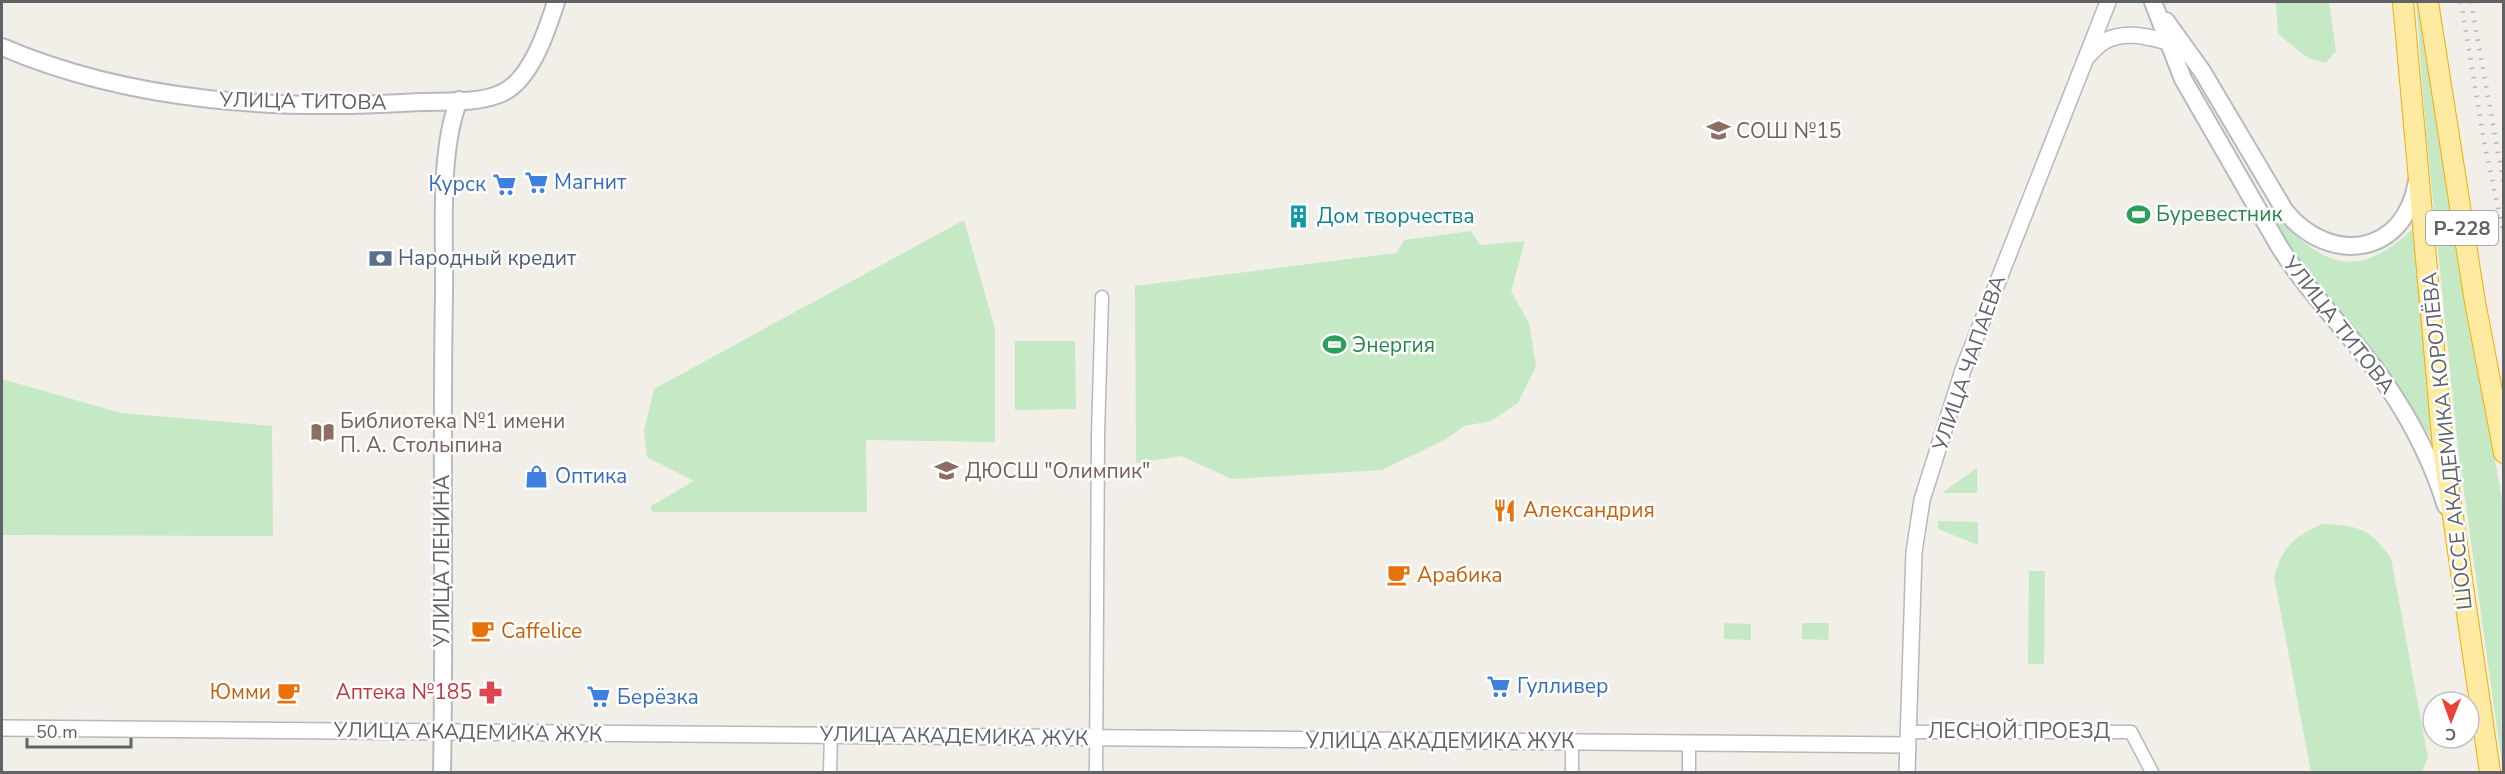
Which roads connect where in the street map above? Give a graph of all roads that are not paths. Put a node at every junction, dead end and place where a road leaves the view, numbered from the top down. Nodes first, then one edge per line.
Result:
1 (556, 2) edge
2 (2108, 2) edge
3 (2153, 2) edge
4 (2403, 2) edge
5 (2428, 2) edge
6 (2168, 42) junction
7 (2, 47) edge
8 (2084, 59) junction
9 (459, 100) junction
10 (2418, 166) junction
11 (1102, 297) dead end
12 (2504, 453) edge
13 (2458, 559) junction
14 (2, 728) edge
15 (443, 732) junction
16 (831, 735) junction
17 (1095, 738) junction
18 (1907, 738) junction
19 (1572, 742) junction
20 (1689, 743) junction
21 (442, 772) edge
22 (830, 772) edge
23 (1095, 772) edge
24 (1572, 772) edge
25 (1689, 772) edge
26 (1907, 772) edge
27 (2152, 772) edge
28 (2490, 772) edge

1 - 9 main road, УЛИЦА ТИТОВА
2 - 8 street
3 - 6 main road, УЛИЦА ТИТОВА
3 - 10 main road
4 - 10 highway, ШОССЕ АКАДЕМИКА КОРОЛЁВА / Р-228
5 - 12 highway, ШОССЕ АКАДЕМИКА КОРОЛЁВА / Р-228
6 - 8 street, УЛИЦА ЧАПАЕВА
6 - 13 main road, УЛИЦА ТИТОВА
7 - 9 main road, УЛИЦА ТИТОВА
8 - 18 street, УЛИЦА ЧАПАЕВА
9 - 15 main road, УЛИЦА ЛЕНИНА
10 - 13 highway, ШОССЕ АКАДЕМИКА КОРОЛЁВА / Р-228
11 - 17 street
13 - 28 highway, ШОССЕ АКАДЕМИКА КОРОЛЁВА / Р-228
14 - 15 street, УЛИЦА АКАДЕМИКА ЖУК
15 - 16 street, УЛИЦА АКАДЕМИКА ЖУК
15 - 21 main road, УЛИЦА ЛЕНИНА
16 - 17 street, УЛИЦА АКАДЕМИКА ЖУК
16 - 22 street
17 - 19 street, УЛИЦА АКАДЕМИКА ЖУК
17 - 23 street
18 - 20 street, УЛИЦА АКАДЕМИКА ЖУК
18 - 26 street, УЛИЦА ЧАПАЕВА
18 - 27 street, ЛЕСНОЙ ПРОЕЗД
19 - 20 street, УЛИЦА АКАДЕМИКА ЖУК
19 - 24 street
20 - 25 street

